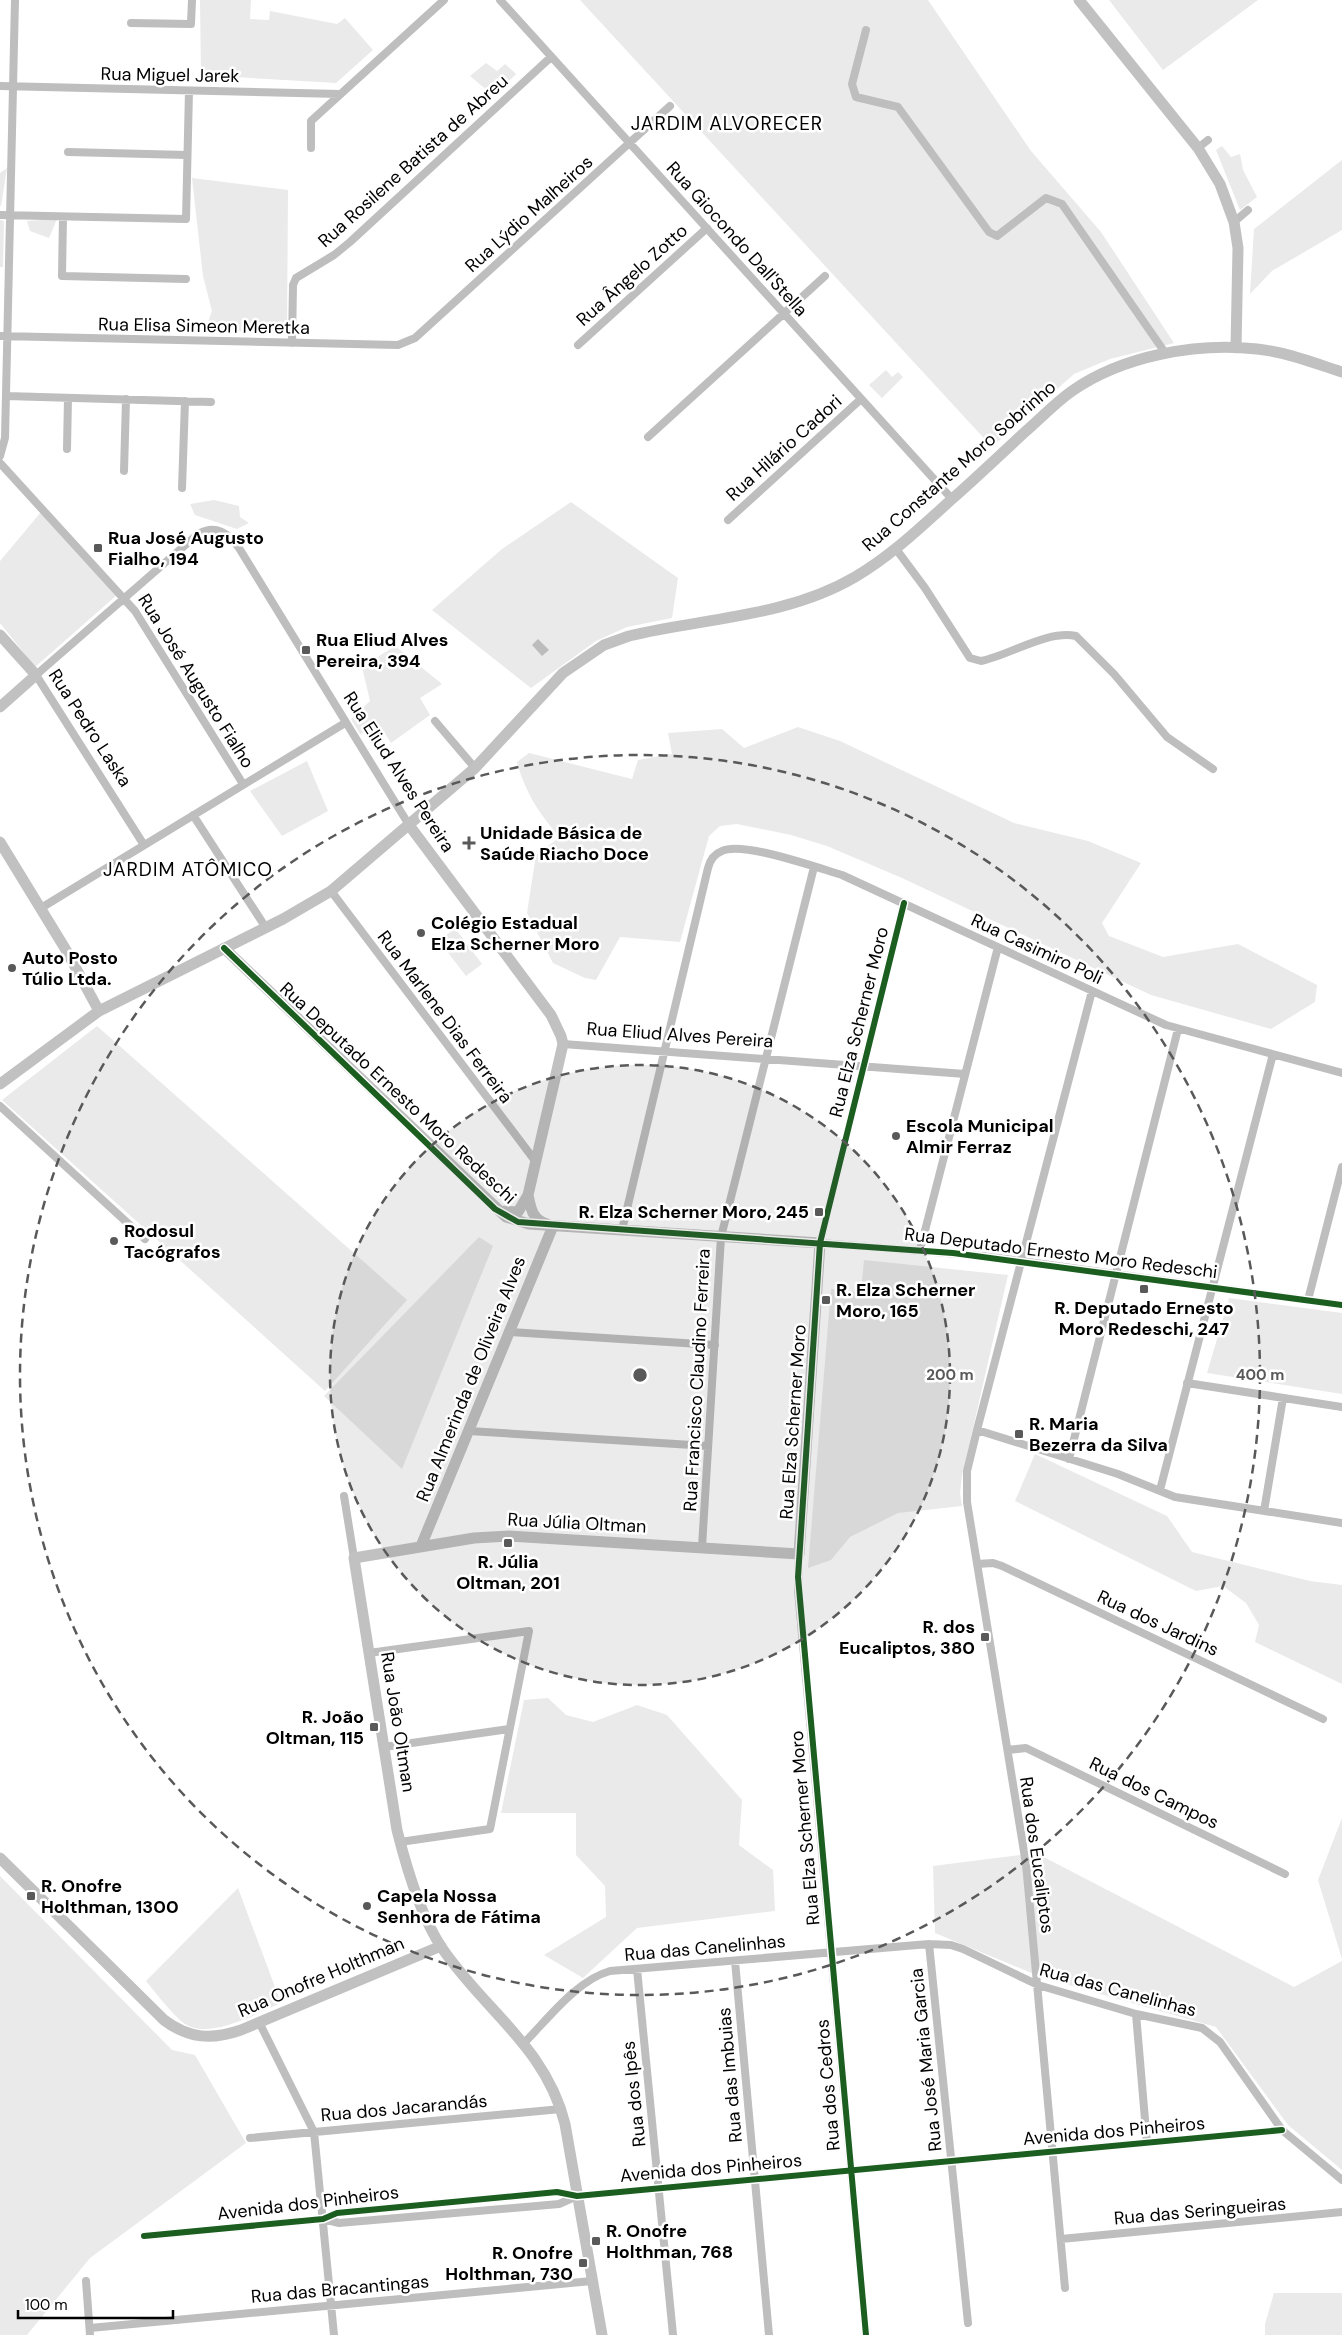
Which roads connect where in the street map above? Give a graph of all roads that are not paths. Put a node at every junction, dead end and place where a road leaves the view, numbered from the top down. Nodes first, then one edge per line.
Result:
1 (15, 0) edge
2 (192, 0) edge
3 (444, 0) edge
4 (500, 0) edge
5 (1079, 0) edge
6 (131, 23) dead end
7 (866, 30) dead end
8 (551, 57) junction
9 (0, 86) edge
10 (13, 87) junction
11 (189, 91) junction
12 (340, 94) junction
13 (670, 106) dead end
14 (1208, 140) dead end
15 (630, 143) junction
16 (311, 148) dead end
17 (1198, 148) junction
18 (68, 152) dead end
19 (187, 155) junction
20 (1248, 210) dead end
21 (0, 215) edge
22 (10, 215) junction
23 (63, 216) junction
24 (1234, 222) junction
25 (707, 228) junction
26 (825, 276) dead end
27 (186, 278) dead end
28 (784, 313) junction
29 (4, 336) edge
30 (292, 343) junction
31 (407, 343) joint
32 (578, 345) dead end
33 (1236, 348) junction
34 (1166, 354) junction
35 (1342, 372) edge
36 (6, 396) junction
37 (68, 398) junction
38 (861, 398) junction
39 (126, 399) junction
40 (185, 401) junction
41 (211, 402) dead end
42 (648, 436) dead end
43 (67, 449) dead end
44 (0, 456) edge
45 (0, 463) edge
46 (124, 471) dead end
47 (182, 488) dead end
48 (952, 499) junction
49 (728, 520) dead end
50 (896, 549) junction
51 (125, 598) junction
52 (0, 635) edge
53 (36, 675) junction
54 (0, 706) edge
55 (435, 721) dead end
56 (345, 723) junction
57 (475, 768) junction
58 (1213, 769) dead end
59 (243, 784) junction
60 (193, 815) junction
61 (408, 826) junction
62 (0, 842) edge
63 (144, 845) junction
64 (814, 866) junction
65 (331, 891) junction
66 (904, 902) junction
67 (40, 908) junction
68 (266, 928) junction
69 (998, 947) junction
70 (224, 948) junction
71 (1092, 991) junction
72 (99, 1011) junction
73 (1178, 1029) junction
74 (563, 1044) junction
75 (664, 1052) junction
76 (1273, 1054) junction
77 (766, 1059) junction
78 (863, 1067) junction
79 (1342, 1073) edge
80 (965, 1074) junction
81 (0, 1084) edge
82 (0, 1106) edge
83 (536, 1162) junction
84 (1342, 1167) edge
85 (1340, 1181) edge
86 (528, 1195) junction
87 (495, 1209) junction
88 (553, 1226) junction
89 (622, 1230) junction
90 (721, 1237) junction
91 (145, 1238) dead end
92 (820, 1243) junction
93 (920, 1250) junction
94 (1021, 1261) junction
95 (1116, 1274) junction
96 (1212, 1287) junction
97 (1308, 1300) junction
98 (1342, 1305) edge
99 (510, 1332) junction
100 (714, 1345) junction
101 (1187, 1383) junction
102 (1283, 1398) junction
103 (1342, 1407) edge
104 (977, 1430) junction
105 (469, 1431) junction
106 (708, 1446) junction
107 (1070, 1459) junction
108 (1160, 1490) junction
109 (344, 1496) dead end
110 (1264, 1511) junction
111 (1342, 1523) edge
112 (422, 1546) junction
113 (702, 1547) junction
114 (799, 1554) junction
115 (354, 1558) junction
116 (977, 1564) junction
117 (369, 1652) junction
118 (1323, 1719) dead end
119 (509, 1730) junction
120 (384, 1747) junction
121 (1008, 1750) junction
122 (400, 1842) junction
123 (0, 1858) edge
124 (1285, 1874) dead end
125 (929, 1944) junction
126 (441, 1946) junction
127 (831, 1953) junction
128 (735, 1961) junction
129 (637, 1969) junction
130 (1038, 1985) junction
131 (1136, 2014) junction
132 (259, 2022) junction
133 (524, 2043) junction
134 (561, 2109) junction
135 (1282, 2130) junction
136 (314, 2132) junction
137 (250, 2138) dead end
138 (1147, 2143) junction
139 (1053, 2152) junction
140 (951, 2161) junction
141 (851, 2170) junction
142 (755, 2179) junction
143 (1342, 2180) edge
144 (658, 2188) junction
145 (578, 2196) junction
146 (1342, 2212) edge
147 (323, 2219) junction
148 (144, 2236) dead end
149 (1061, 2240) junction
150 (86, 2281) dead end
151 (592, 2281) junction
152 (1065, 2288) dead end
153 (331, 2305) junction
154 (968, 2323) dead end
155 (90, 2332) edge
156 (334, 2335) edge
157 (602, 2335) edge
158 (673, 2335) edge
159 (769, 2335) edge
160 (866, 2335) edge

1 - 10 street
2 - 6 street
3 - 12 street
4 - 8 street, Rua Giocondo Dall'Stella
5 - 17 street
7 - 34 street
8 - 15 street, Rua Giocondo Dall'Stella
8 - 30 street, Rua Rosilene Batista de Abreu
9 - 10 street, Rua Miguel Jarek
10 - 11 street, Rua Miguel Jarek
10 - 22 street
11 - 12 street, Rua Miguel Jarek
11 - 19 street
12 - 16 street
13 - 15 street, Rua Lýdio Malheiros
14 - 17 street
15 - 25 street, Rua Giocondo Dall'Stella
15 - 31 street, Rua Lýdio Malheiros
17 - 24 street
18 - 19 street
19 - 23 street
20 - 24 street
21 - 22 street
22 - 23 street
22 - 29 street
23 - 27 street
24 - 33 street
25 - 28 street, Rua Giocondo Dall'Stella
25 - 32 street, Rua Ângelo Zotto
26 - 28 street
28 - 38 street, Rua Giocondo Dall'Stella
28 - 42 street
29 - 30 street, Rua Elisa Simeon Meretka
29 - 36 street
30 - 31 street, Rua Elisa Simeon Meretka
33 - 34 street, Rua Constante Moro Sobrinho
33 - 35 street, Rua Constante Moro Sobrinho
34 - 48 street, Rua Constante Moro Sobrinho
36 - 37 street
36 - 44 street
37 - 39 street
37 - 43 street
38 - 48 street, Rua Giocondo Dall'Stella
38 - 49 street, Rua Hilário Cadori
39 - 40 street
39 - 46 street
40 - 41 street
40 - 47 street
45 - 51 street, Rua José Augusto Fialho
48 - 50 street, Rua Constante Moro Sobrinho
50 - 57 street, Rua Constante Moro Sobrinho
50 - 58 street
51 - 53 street
51 - 56 street, Rua Eliud Alves Pereira
51 - 59 street, Rua José Augusto Fialho
52 - 53 street, Rua Pedro Laska
53 - 54 street
53 - 63 street, Rua Pedro Laska
55 - 57 street
56 - 59 street
56 - 61 street, Rua Eliud Alves Pereira
57 - 61 street, Rua Constante Moro Sobrinho
59 - 60 street
60 - 63 street
60 - 68 street
61 - 65 street, Rua Constante Moro Sobrinho
61 - 74 street, Rua Eliud Alves Pereira
62 - 67 street
63 - 67 street
64 - 66 street, Rua Casimiro Poli
64 - 75 street, Rua Casimiro Poli
64 - 77 street, Rua Francisco Claudino Ferreira
65 - 68 street, Rua Constante Moro Sobrinho
65 - 83 street, Rua Marlene Dias Ferreira
66 - 69 street, Rua Casimiro Poli
66 - 78 street, Rua Elza Scherner Moro
67 - 72 street
68 - 70 street, Rua Constante Moro Sobrinho
69 - 71 street, Rua Casimiro Poli
69 - 80 street
70 - 72 street, Rua Constante Moro Sobrinho
70 - 87 street, Rua Deputado Ernesto Moro Redeschi
71 - 73 street, Rua Casimiro Poli
71 - 94 street, Rua dos Eucaliptos
72 - 81 street, Rua Constante Moro Sobrinho
73 - 76 street, Rua Casimiro Poli
73 - 95 street
74 - 75 street, Rua Eliud Alves Pereira
74 - 83 street
75 - 77 street, Rua Eliud Alves Pereira
75 - 89 street
76 - 79 street, Rua Casimiro Poli
76 - 96 street
77 - 78 street, Rua Eliud Alves Pereira
77 - 90 street, Rua Francisco Claudino Ferreira
78 - 80 street, Rua Eliud Alves Pereira
78 - 92 street, Rua Elza Scherner Moro
80 - 93 street
82 - 91 street
83 - 86 street
84 - 85 street
85 - 97 street
86 - 87 street
86 - 88 street
87 - 88 street, Rua Deputado Ernesto Moro Redeschi
88 - 89 street, Rua Deputado Ernesto Moro Redeschi
88 - 99 street, Rua Almerinda de Oliveira Alves
89 - 90 street, Rua Deputado Ernesto Moro Redeschi
90 - 92 street, Rua Deputado Ernesto Moro Redeschi
90 - 100 street, Rua Francisco Claudino Ferreira
92 - 93 street, Rua Deputado Ernesto Moro Redeschi
92 - 114 street, Rua Elza Scherner Moro
93 - 94 street, Rua Deputado Ernesto Moro Redeschi
94 - 95 street, Rua Deputado Ernesto Moro Redeschi
94 - 104 street, Rua dos Eucaliptos
95 - 96 street, Rua Deputado Ernesto Moro Redeschi
95 - 107 street
96 - 97 street, Rua Deputado Ernesto Moro Redeschi
96 - 101 street
97 - 98 street, Rua Deputado Ernesto Moro Redeschi
99 - 100 street
99 - 105 street, Rua Almerinda de Oliveira Alves
100 - 106 street, Rua Francisco Claudino Ferreira
101 - 102 street
101 - 108 street
102 - 103 street
102 - 110 street
104 - 107 street
104 - 116 street, Rua dos Eucaliptos
105 - 106 street
105 - 112 street, Rua Almerinda de Oliveira Alves
106 - 113 street, Rua Francisco Claudino Ferreira
107 - 108 street
108 - 110 street
109 - 115 street, Rua João Oltman
110 - 111 street
112 - 113 street, Rua Júlia Oltman
112 - 115 street, Rua Júlia Oltman
113 - 114 street, Rua Júlia Oltman
114 - 127 street, Rua Elza Scherner Moro
115 - 117 street, Rua João Oltman
116 - 118 street, Rua dos Jardins
116 - 121 street, Rua dos Eucaliptos
117 - 119 street
117 - 120 street, Rua João Oltman
119 - 120 street
119 - 122 street
120 - 122 street, Rua João Oltman
121 - 124 street, Rua dos Campos
121 - 130 street, Rua dos Eucaliptos
122 - 126 street, Rua João Oltman
123 - 132 street, Rua Onofre Holthman
125 - 127 street, Rua das Canelinhas
125 - 130 street, Rua das Canelinhas
125 - 140 street, Rua José Maria Garcia
126 - 132 street, Rua Onofre Holthman
126 - 133 street
127 - 128 street, Rua das Canelinhas
127 - 141 street, Rua dos Cedros
128 - 129 street, Rua das Canelinhas
128 - 142 street, Rua das Imbuias
129 - 133 street, Rua das Canelinhas
129 - 144 street, Rua dos Ipês
130 - 131 street, Rua das Canelinhas
130 - 139 street, Rua dos Eucaliptos
131 - 135 street, Rua das Canelinhas
131 - 138 street
132 - 136 street
133 - 134 street
134 - 136 street, Rua dos Jacarandás
134 - 145 street
135 - 138 street, Avenida dos Pinheiros
135 - 143 street, Rua das Canelinhas
136 - 137 street, Rua dos Jacarandás
136 - 147 street
138 - 139 street, Avenida dos Pinheiros
139 - 140 street, Avenida dos Pinheiros
139 - 149 street, Rua dos Eucaliptos
140 - 141 street, Avenida dos Pinheiros
140 - 154 street, Rua José Maria Garcia
141 - 142 street, Avenida dos Pinheiros
141 - 160 street, Rua dos Cedros
142 - 144 street, Avenida dos Pinheiros
142 - 159 street, Rua das Imbuias
144 - 145 street, Avenida dos Pinheiros
144 - 158 street, Rua dos Ipês
145 - 147 street, Avenida dos Pinheiros
145 - 147 street, Avenida dos Pinheiros
145 - 151 street
146 - 149 street, Rua das Seringueiras
147 - 148 street, Avenida dos Pinheiros
147 - 153 street
149 - 152 street, Rua dos Eucaliptos
150 - 155 street
151 - 153 street, Rua das Bracantingas
151 - 157 street
153 - 155 street, Rua das Bracantingas
153 - 156 street

